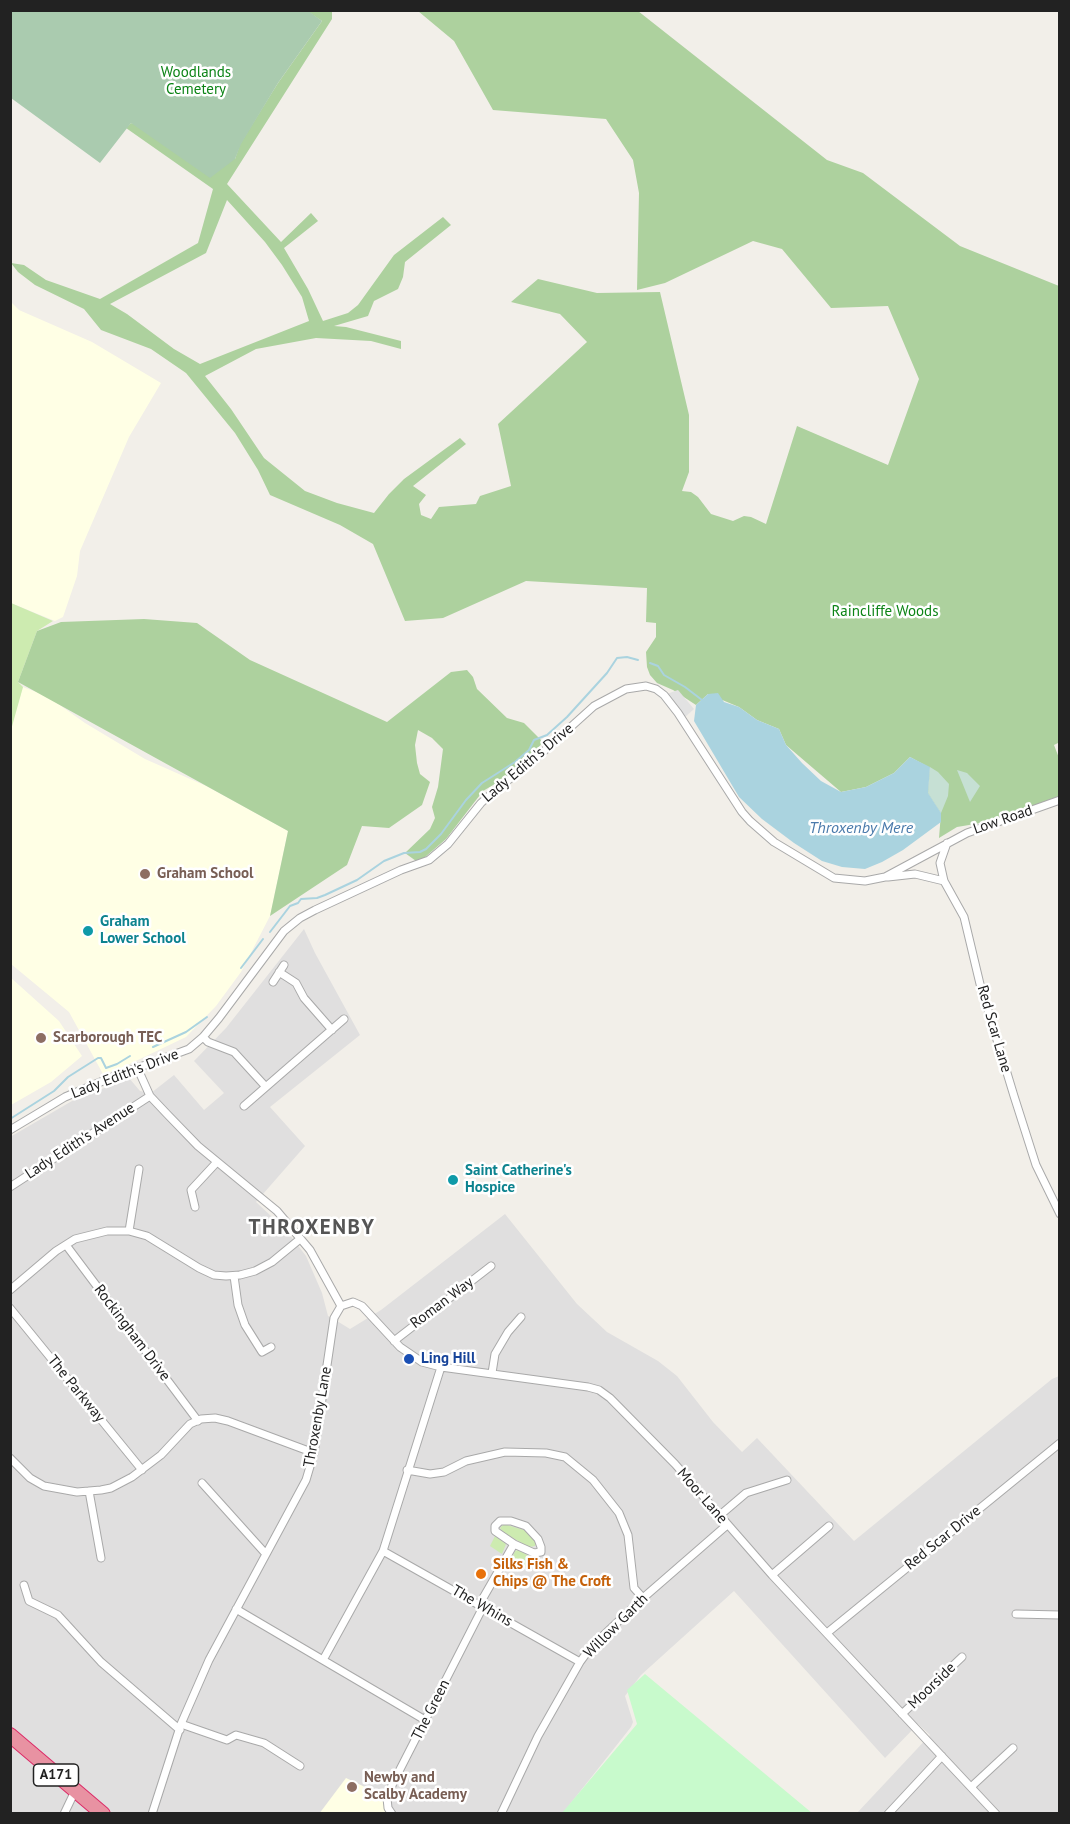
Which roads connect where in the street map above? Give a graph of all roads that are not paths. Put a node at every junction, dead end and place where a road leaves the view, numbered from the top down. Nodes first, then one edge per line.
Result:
1 (1059, 800) edge
2 (947, 843) junction
3 (885, 877) junction
4 (944, 881) junction
5 (284, 965) dead end
6 (279, 972) junction
7 (273, 982) dead end
8 (344, 1019) dead end
9 (332, 1030) junction
10 (203, 1037) junction
11 (137, 1067) junction
12 (266, 1087) junction
13 (150, 1096) junction
14 (244, 1106) dead end
15 (10, 1130) edge
16 (217, 1162) junction
17 (138, 1169) dead end
18 (10, 1187) edge
19 (195, 1207) dead end
20 (1059, 1215) edge
21 (129, 1231) junction
22 (300, 1239) junction
23 (66, 1245) junction
24 (491, 1265) dead end
25 (234, 1276) junction
26 (10, 1290) edge
27 (341, 1306) junction
28 (10, 1308) edge
29 (522, 1317) dead end
30 (394, 1341) junction
31 (271, 1347) dead end
32 (441, 1367) junction
33 (492, 1373) junction
34 (198, 1421) junction
35 (1059, 1443) edge
36 (314, 1453) junction
37 (10, 1458) edge
38 (142, 1470) junction
39 (407, 1470) junction
40 (787, 1480) dead end
41 (202, 1483) dead end
42 (89, 1491) junction
43 (719, 1516) junction
44 (726, 1525) junction
45 (829, 1526) dead end
46 (514, 1544) junction
47 (383, 1551) junction
48 (265, 1553) junction
49 (101, 1558) dead end
50 (772, 1575) junction
51 (24, 1585) dead end
52 (643, 1598) junction
53 (481, 1606) junction
54 (236, 1610) junction
55 (1016, 1614) dead end
56 (1059, 1615) edge
57 (827, 1633) junction
58 (962, 1657) dead end
59 (323, 1660) junction
60 (580, 1662) junction
61 (902, 1714) junction
62 (425, 1720) junction
63 (181, 1727) junction
64 (10, 1736) edge
65 (1013, 1748) dead end
66 (942, 1756) junction
67 (300, 1766) dead end
68 (971, 1787) junction
69 (75, 1791) junction
70 (64, 1814) edge
71 (103, 1814) edge
72 (152, 1814) edge
73 (392, 1814) edge
74 (501, 1814) edge
75 (888, 1814) edge
76 (996, 1814) edge

1 - 2 street, Low Road
2 - 3 street, Lady Edith's Drive
2 - 4 street, Red Scar Lane
3 - 4 street
3 - 10 street, Lady Edith's Drive
4 - 20 street, Red Scar Lane
5 - 6 street
6 - 7 street
6 - 9 street
8 - 9 street
9 - 12 street
10 - 11 street, Lady Edith's Drive
10 - 12 street
11 - 13 street
11 - 15 street, Lady Edith's Drive
12 - 14 street
13 - 16 street
13 - 18 street, Lady Edith's Avenue
16 - 19 street
16 - 22 street
17 - 21 street
21 - 23 street
21 - 25 street
22 - 25 street
22 - 27 street
23 - 26 street
23 - 34 street, Rockingham Drive
24 - 30 street, Roman Way
25 - 31 street
27 - 30 street, Moor Lane
27 - 36 street, Throxenby Lane
28 - 38 street, The Parkway
29 - 33 street
30 - 32 street, Moor Lane
32 - 33 street, Moor Lane
32 - 39 street
33 - 43 street, Moor Lane
34 - 36 street
34 - 38 street
35 - 57 street, Red Scar Drive
36 - 48 street, Throxenby Lane
37 - 42 street
38 - 42 street
39 - 47 street
39 - 52 street
40 - 43 street
41 - 48 street
42 - 49 street
43 - 44 street, Moor Lane
44 - 50 street, Moor Lane
44 - 52 street, Willow Garth
45 - 50 street
46 - 46 street
46 - 53 street, The Green
47 - 53 street, The Whins
47 - 59 street
48 - 54 street, Throxenby Lane
50 - 57 street, Moor Lane
51 - 63 street
52 - 60 street, Willow Garth
53 - 60 street, The Whins
53 - 62 street, The Green
54 - 59 street
54 - 63 street, Throxenby Lane
55 - 56 street
57 - 61 street, Moor Lane
58 - 61 street, Moorside
59 - 62 street
60 - 74 street, Willow Garth
61 - 66 street, Moor Lane
62 - 73 street, The Green
63 - 67 street
63 - 72 street, Throxenby Lane
64 - 69 highway, A171
65 - 68 street
66 - 68 street, Moor Lane
66 - 75 street
68 - 76 street, Moor Lane
69 - 70 street
69 - 71 highway, A171

